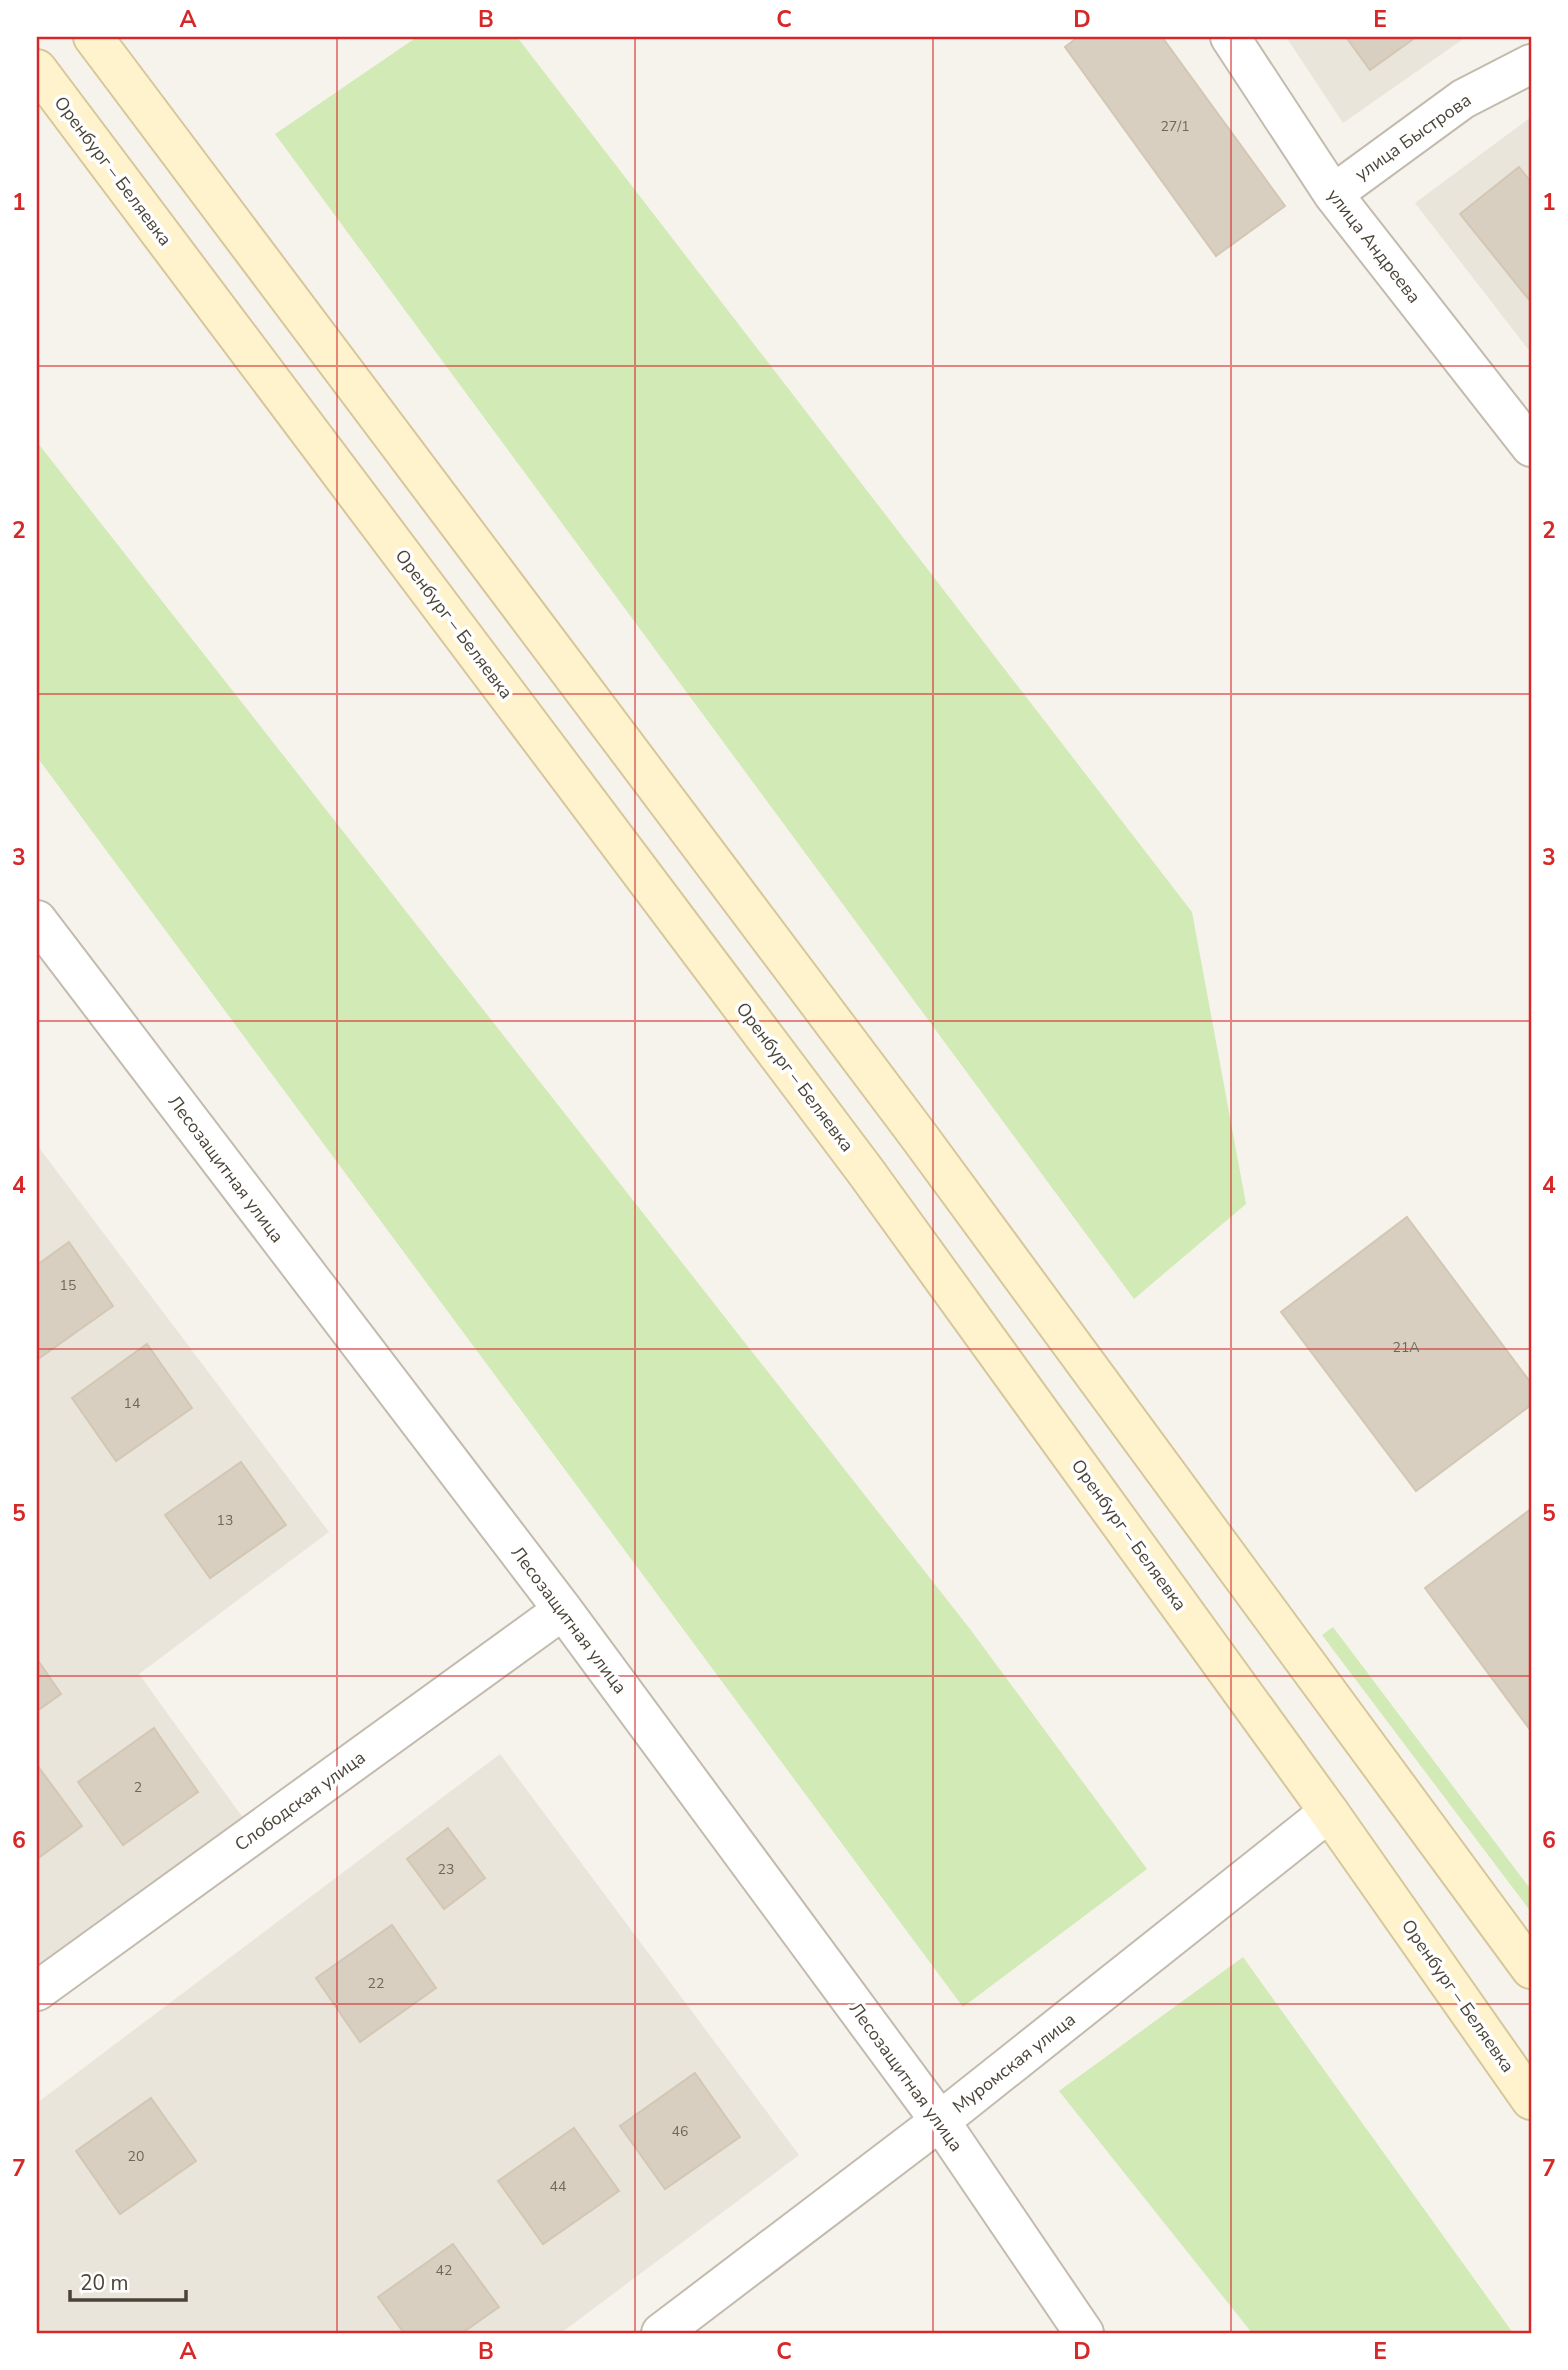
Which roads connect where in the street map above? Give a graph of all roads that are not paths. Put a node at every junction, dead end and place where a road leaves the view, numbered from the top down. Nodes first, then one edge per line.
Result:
1 (93, 37) edge
2 (1230, 37) edge
3 (1531, 64) edge
4 (37, 69) edge
5 (1333, 194) junction
6 (1531, 447) edge
7 (37, 920) edge
8 (563, 1610) junction
9 (1329, 1812) junction
10 (1531, 1969) edge
11 (37, 1991) edge
12 (1531, 2100) edge
13 (940, 2121) junction
14 (661, 2333) edge
15 (1084, 2333) edge

1 - 10 main road
2 - 5 street, улица Андреева
3 - 5 street, улица Быстрова
4 - 9 main road, Оренбург – Беляевка
5 - 6 street, улица Андреева
7 - 8 street, Лесозащитная улица
8 - 11 street, Слободская улица
8 - 13 street, Лесозащитная улица
9 - 12 main road, Оренбург – Беляевка
9 - 13 street, Муромская улица
13 - 14 street, Муромская улица
13 - 15 street, Лесозащитная улица

